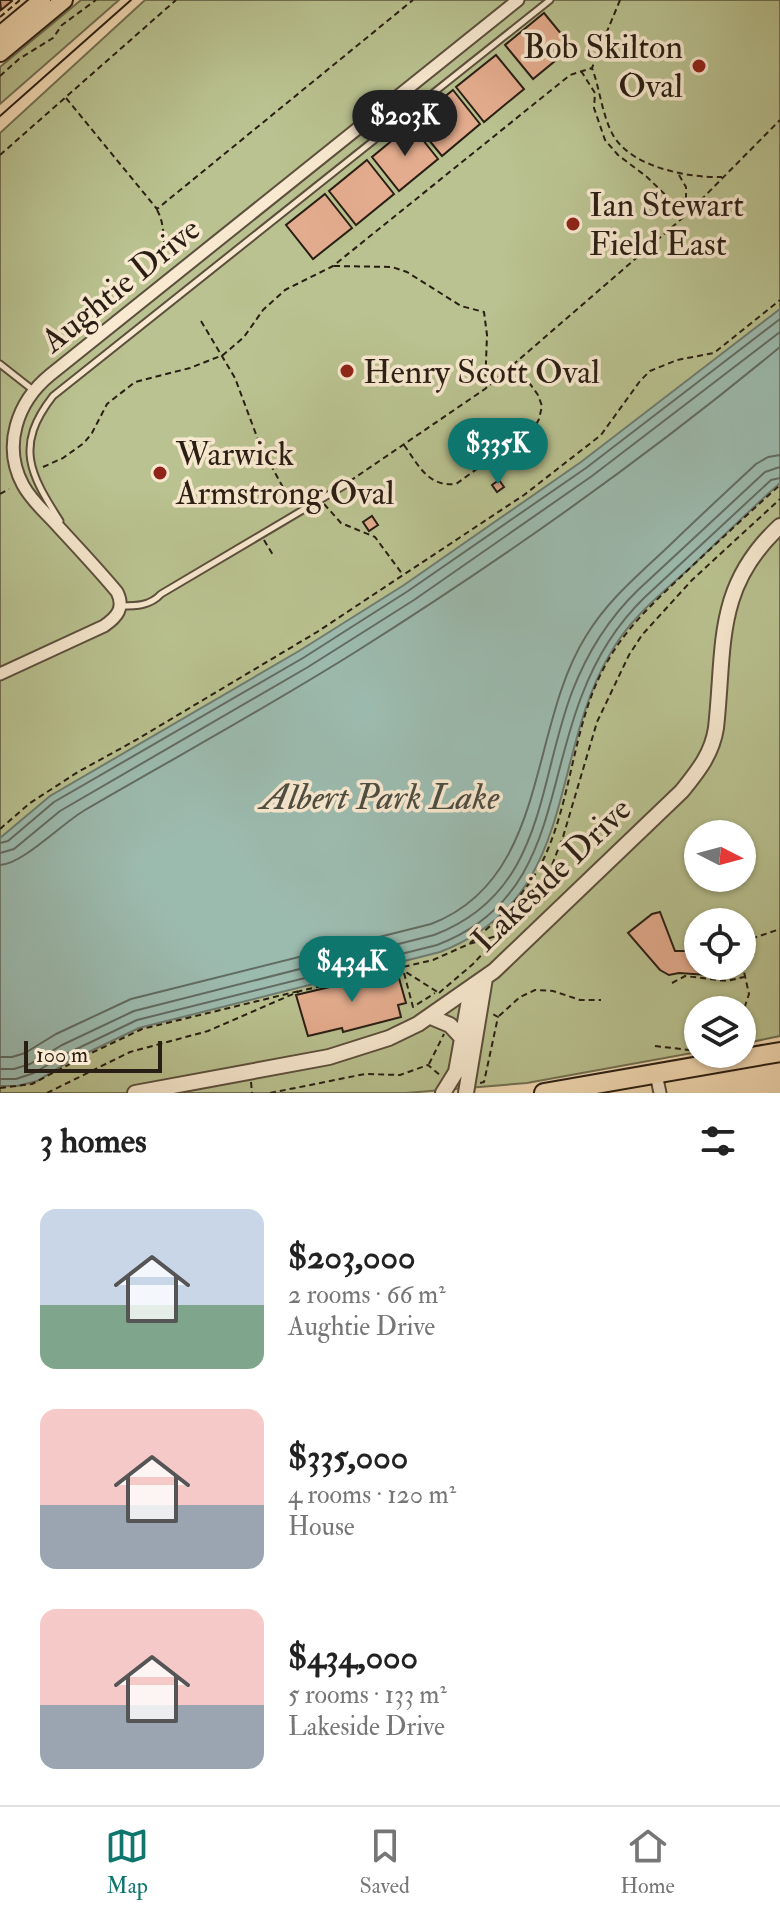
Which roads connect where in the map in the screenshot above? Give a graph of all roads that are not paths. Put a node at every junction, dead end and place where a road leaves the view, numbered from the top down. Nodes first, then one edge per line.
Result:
1 (42, 0) edge
2 (64, 0) edge
3 (518, 0) edge
4 (550, 0) edge
5 (0, 35) edge
6 (0, 53) edge
7 (0, 364) edge
8 (34, 391) junction
9 (345, 485) road end
10 (780, 526) edge
11 (75, 546) junction
12 (121, 606) junction
13 (0, 674) edge
14 (485, 978) junction
15 (471, 989) junction
16 (431, 1017) junction
17 (462, 1038) junction
18 (780, 1052) edge
19 (656, 1074) junction
20 (447, 1088) edge
21 (467, 1089) edge
22 (135, 1093) edge
23 (544, 1093) edge
24 (660, 1093) edge

1 - 5 main road
2 - 6 main road
3 - 8 street, Aughtie Drive
4 - 11 lane
7 - 8 lane
8 - 11 street, Aughtie Drive
9 - 12 lane
10 - 14 street, Lakeside Drive
11 - 12 street, Aughtie Drive
12 - 13 street
14 - 15 street, Lakeside Drive
14 - 21 street
15 - 16 street, Lakeside Drive
15 - 17 street
16 - 17 street
16 - 22 street, Lakeside Drive
17 - 20 street
18 - 19 highway
19 - 23 highway
19 - 24 street

